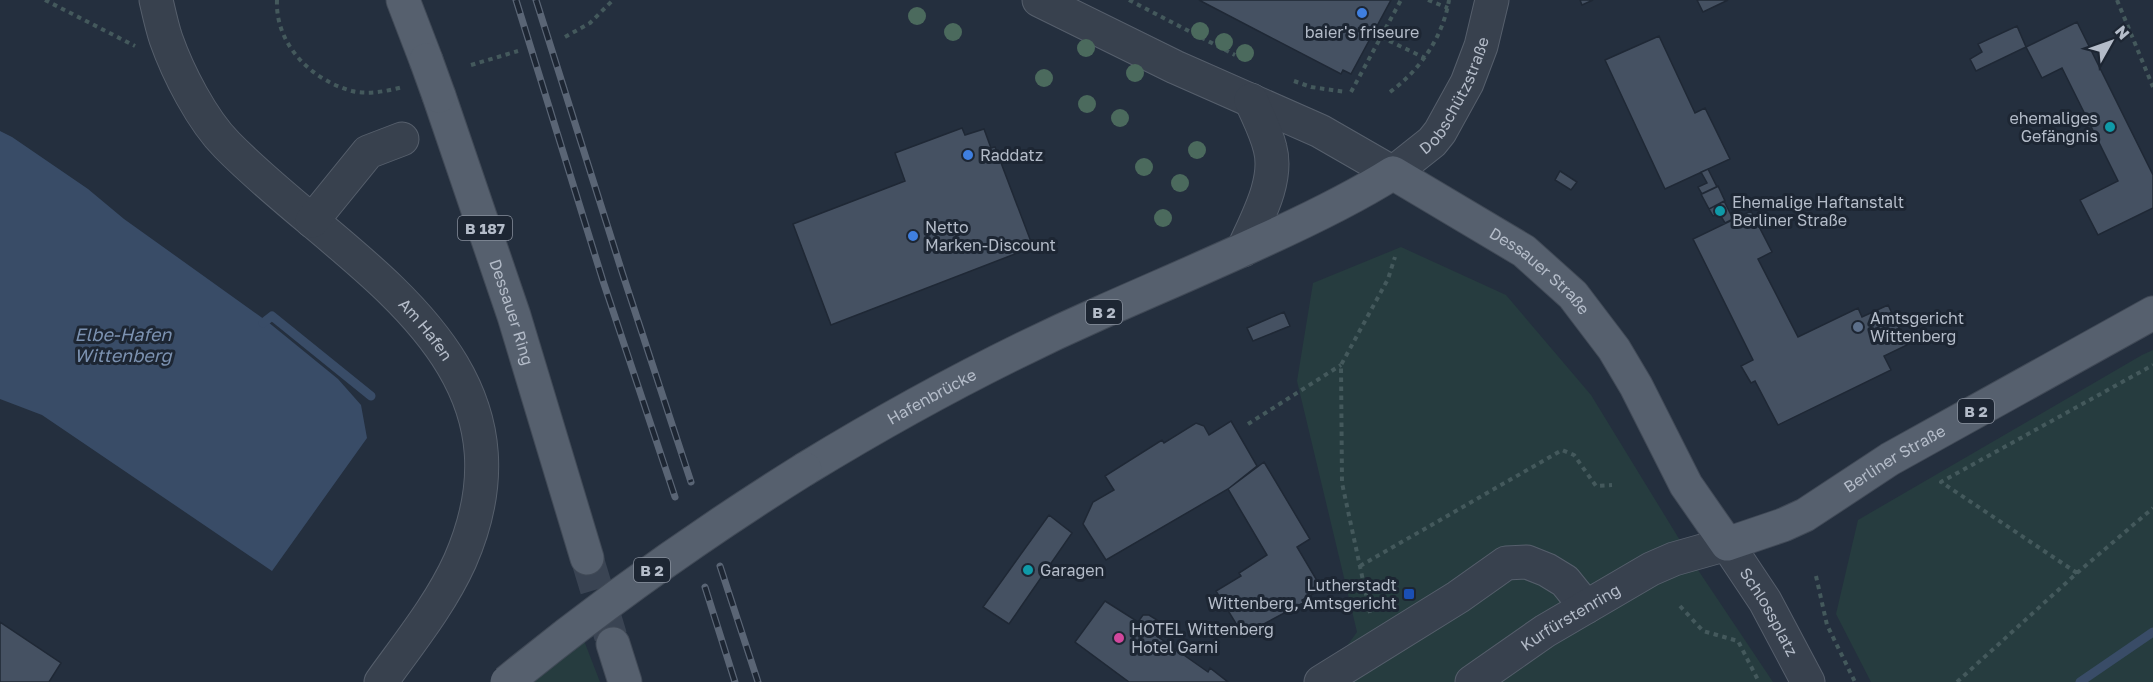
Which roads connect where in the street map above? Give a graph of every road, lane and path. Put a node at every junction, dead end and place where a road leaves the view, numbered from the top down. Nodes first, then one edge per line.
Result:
1 (45, 0) edge
2 (156, 0) edge
3 (277, 0) edge
4 (403, 0) edge
5 (614, 0) edge
6 (1039, 0) edge
7 (1129, 0) edge
8 (1401, 0) edge
9 (1428, 0) edge
10 (1449, 0) edge
11 (1492, 0) edge
12 (2117, 0) edge
13 (1448, 8) junction
14 (565, 37) dead end
15 (1381, 37) junction
16 (166, 39) junction
17 (518, 51) dead end
18 (1425, 58) junction
19 (1245, 60) dead end
20 (471, 65) dead end
21 (1289, 79) dead end
22 (404, 87) dead end
23 (2153, 87) edge
24 (1390, 92) dead end
25 (1251, 100) junction
26 (402, 139) dead end
27 (1393, 173) junction
28 (312, 221) junction
29 (1243, 250) junction
30 (1395, 257) dead end
31 (2153, 313) edge
32 (1341, 364) junction
33 (2153, 365) edge
34 (1248, 424) dead end
35 (1612, 484) dead end
36 (2153, 508) edge
37 (1727, 544) junction
38 (587, 558) tunnel mouth
39 (1360, 566) junction
40 (2077, 573) junction
41 (1816, 576) dead end
42 (1680, 606) dead end
43 (1586, 607) junction
44 (1371, 617) dead end
45 (613, 644) tunnel mouth
46 (381, 682) edge
47 (507, 682) edge
48 (625, 682) edge
49 (1321, 682) edge
50 (1472, 682) edge
51 (1759, 682) edge
52 (1808, 682) edge
53 (1855, 682) edge
54 (1957, 682) edge

1 - 16 path
2 - 16 street, Am Hafen
3 - 22 path
4 - 38 main road, Dessauer Ring / B 187, bridge
5 - 14 path
6 - 25 street, Dessauer Straße
7 - 19 path
8 - 15 path
9 - 13 path
10 - 13 path
11 - 27 street, Dobschützstraße
12 - 23 path
13 - 18 path
15 - 18 path
15 - 21 path
16 - 28 street, Am Hafen
17 - 20 path
18 - 24 path
25 - 27 street, Dessauer Straße
25 - 29 street
26 - 28 street
27 - 29 main road, Hafenbrücke / B 2
27 - 37 main road, Dessauer Straße
28 - 46 street, Am Hafen
29 - 47 main road, Hafenbrücke / B 2, bridge
30 - 32 path
31 - 37 main road, Berliner Straße / B 2
32 - 34 path
32 - 39 path
33 - 40 path
35 - 39 path
36 - 40 path
37 - 43 street, Kurfürstenring
37 - 52 street, Schlossplatz
39 - 44 path
40 - 54 path
41 - 53 path
42 - 51 path
43 - 49 street
43 - 50 street, Kurfürstenring
45 - 48 main road

